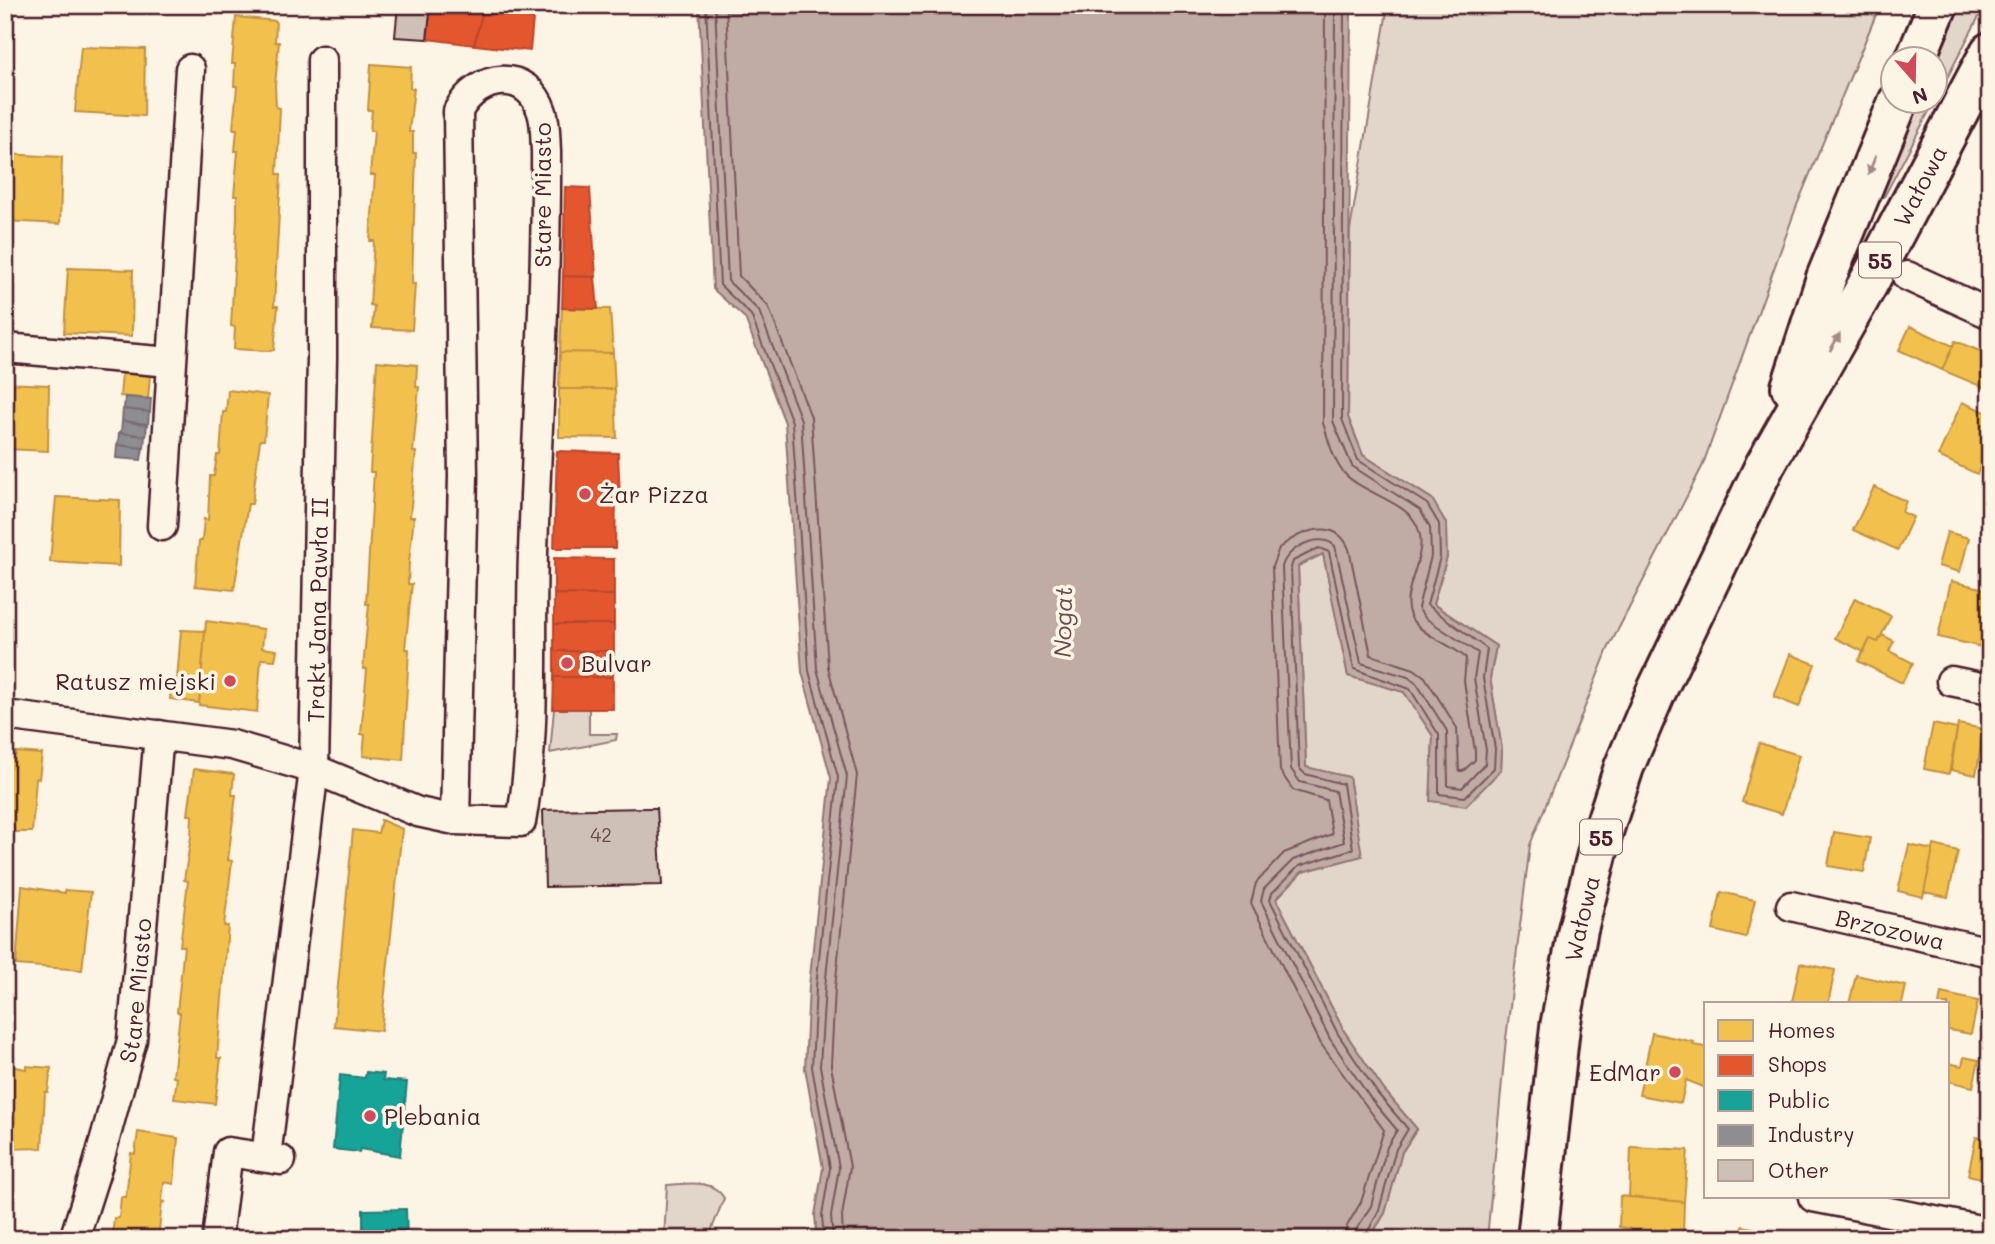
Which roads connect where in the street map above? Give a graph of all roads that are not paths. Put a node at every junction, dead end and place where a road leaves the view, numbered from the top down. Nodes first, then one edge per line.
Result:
1 (1938, 5) edge
2 (1921, 46) edge
3 (1990, 52) edge
4 (322, 60) dead end
5 (190, 69) dead end
6 (1892, 116) edge
7 (1907, 276) dead end
8 (1990, 314) edge
9 (5, 348) edge
10 (171, 362) junction
11 (1765, 465) junction
12 (162, 526) dead end
13 (1951, 681) dead end
14 (1990, 689) edge
15 (5, 715) edge
16 (159, 735) junction
17 (314, 769) junction
18 (455, 820) junction
19 (1791, 906) dead end
20 (1990, 952) edge
21 (1818, 1198) edge
22 (1990, 1233) edge
23 (74, 1239) edge
24 (217, 1239) edge
25 (1537, 1239) edge

1 - 2 main road
11 -> 3 main road, Wałowa / 55
4 - 17 street, Trakt Jana Pawła II
5 - 10 street
6 -> 11 main road, Wałowa / 55
7 - 8 street
9 - 10 street
10 - 12 street
11 - 25 main road, Wałowa / 55
13 - 14 street
15 - 16 street, Stare Miasto
16 - 17 street, Stare Miasto
16 - 23 street, Stare Miasto
17 - 18 street, Stare Miasto
17 - 24 street, Trakt Jana Pawła II
18 - 18 street, Stare Miasto
19 - 20 street, Brzozowa
21 - 22 street

